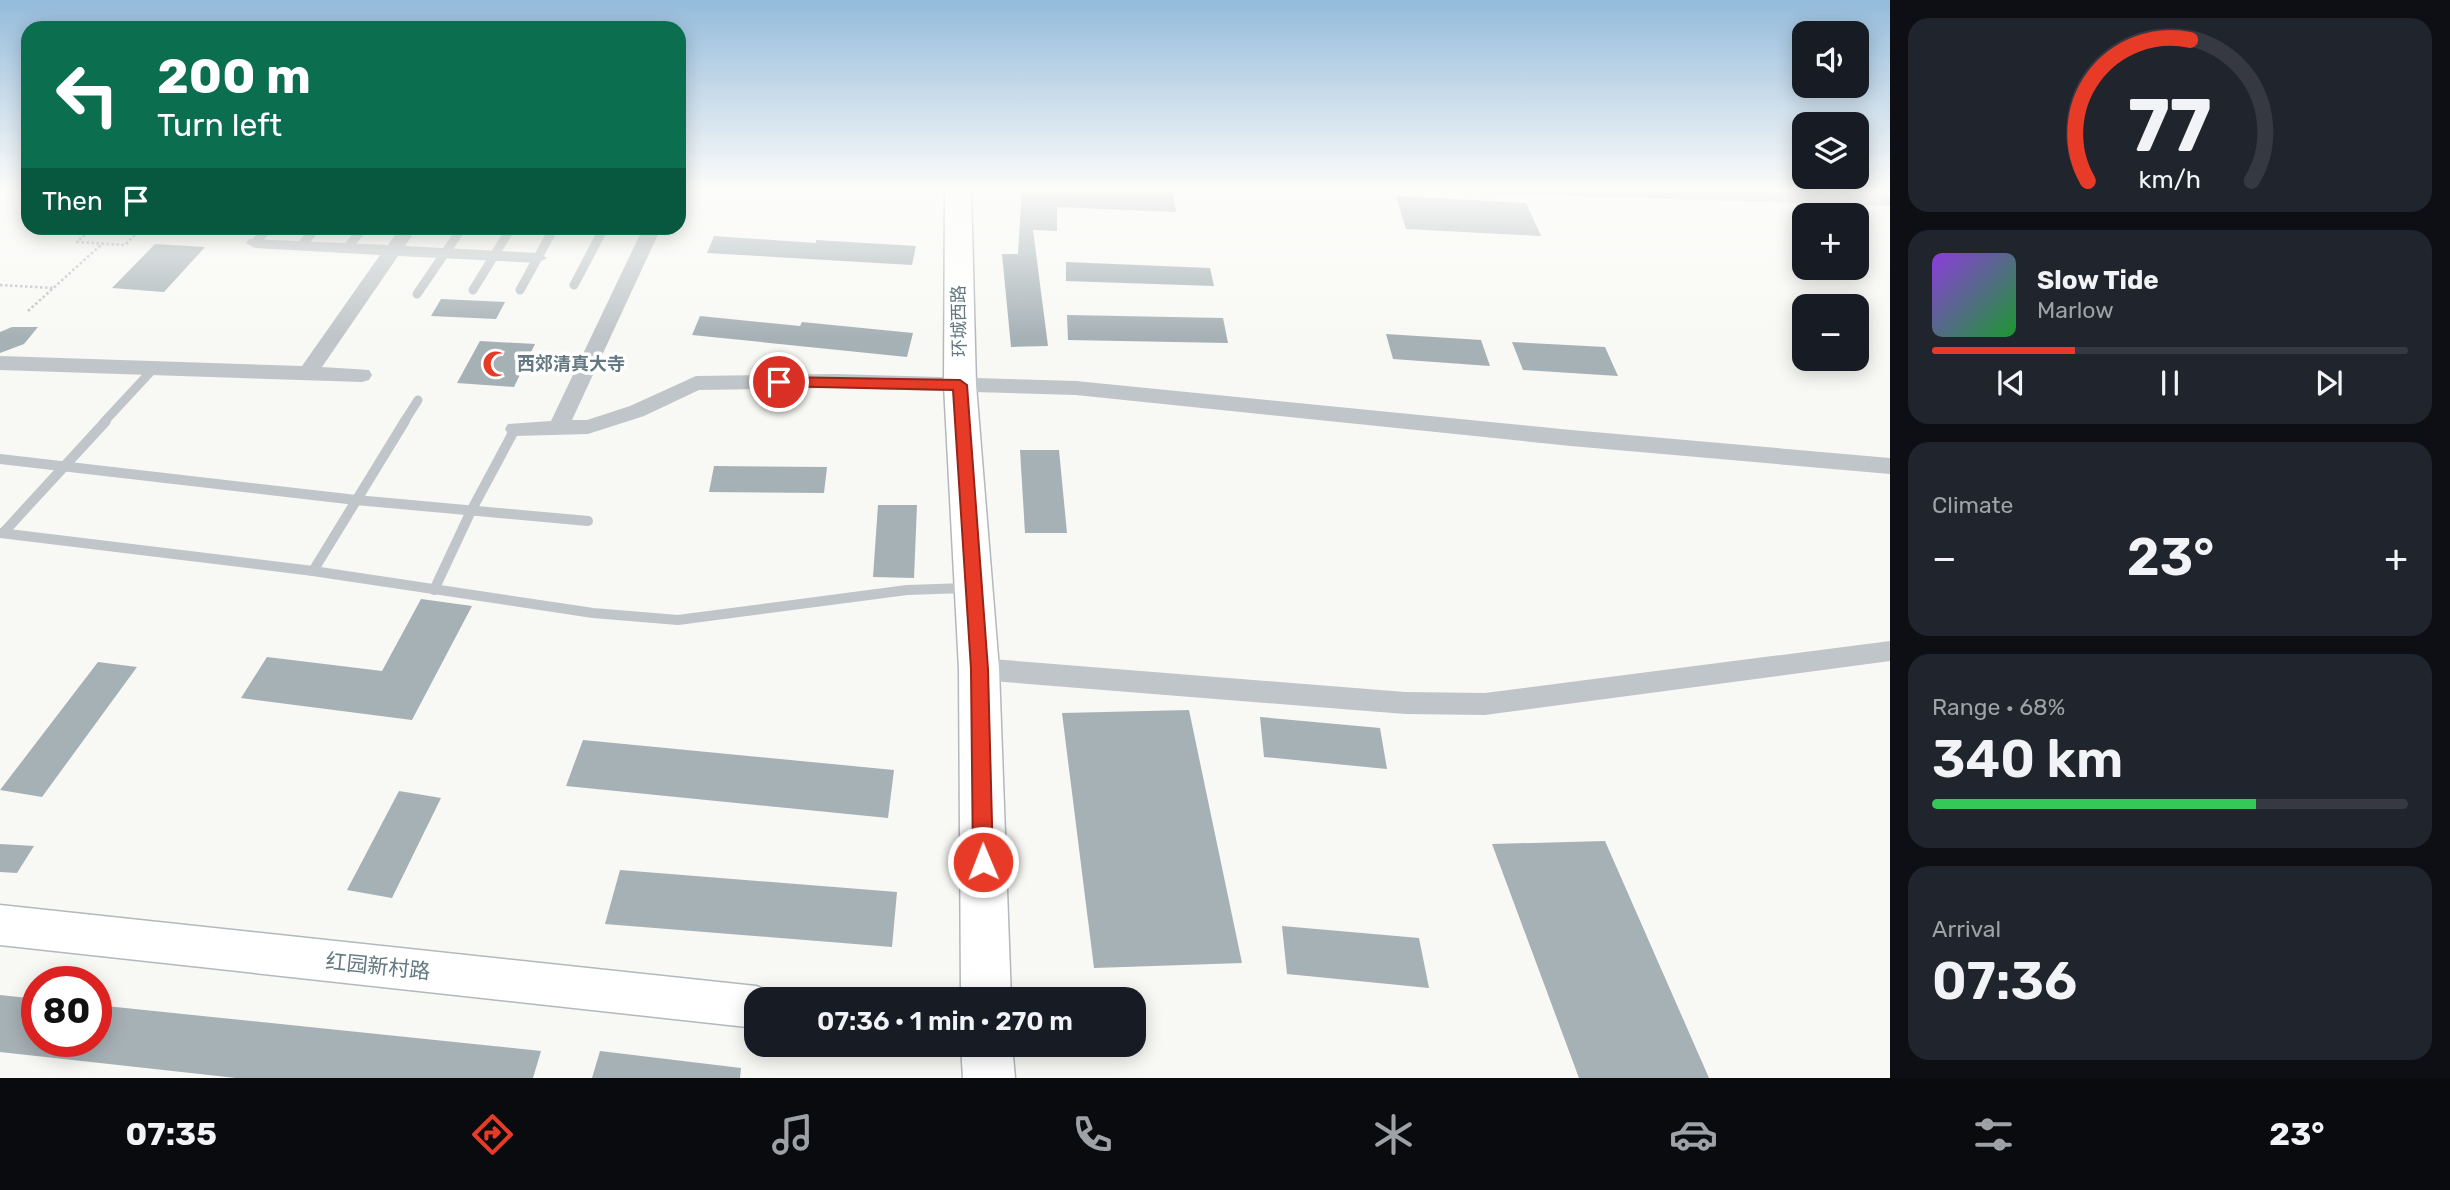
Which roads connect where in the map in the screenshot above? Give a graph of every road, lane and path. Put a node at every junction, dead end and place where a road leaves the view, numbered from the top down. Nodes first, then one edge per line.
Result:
1 (81, 238) edge
2 (132, 238) edge
3 (259, 238) edge
4 (307, 238) edge
5 (355, 238) edge
6 (400, 238) edge
7 (455, 238) edge
8 (505, 238) edge
9 (549, 238) edge
10 (599, 238) edge
11 (647, 238) edge
12 (959, 238) edge
13 (103, 243) junction
14 (255, 243) joint
15 (301, 246) junction
16 (347, 248) junction
17 (391, 251) junction
18 (444, 253) junction
19 (494, 256) junction
20 (538, 258) junction
21 (0, 285) edge
22 (574, 285) dead end
23 (54, 288) junction
24 (473, 290) dead end
25 (520, 290) dead end
26 (417, 294) dead end
27 (28, 311) dead end
28 (4, 366) edge
29 (155, 368) junction
30 (308, 372) junction
31 (362, 375) dead end
32 (960, 385) junction
33 (418, 400) dead end
34 (515, 429) joint
35 (557, 429) junction
36 (0, 460) edge
37 (1890, 466) edge
38 (64, 467) junction
39 (356, 500) junction
40 (471, 511) junction
41 (588, 521) dead end
42 (1, 533) edge
43 (313, 571) junction
44 (974, 587) junction
45 (434, 590) junction
46 (1890, 651) edge
47 (979, 669) junction
48 (0, 925) edge
49 (986, 987) edge
50 (744, 1006) edge
51 (988, 1057) edge
52 (989, 1078) edge

1 - 13 path
2 - 13 path
3 - 14 lane
4 - 15 lane
5 - 16 lane
6 - 17 street
7 - 18 lane
8 - 19 lane
9 - 20 lane
10 - 22 lane
11 - 35 street
12 - 32 highway, 环城西路
13 - 23 path
14 - 15 street
15 - 16 street
16 - 17 street
17 - 18 street
17 - 30 street
18 - 19 street
18 - 26 lane
19 - 20 street
19 - 24 lane
20 - 25 lane
21 - 23 path
23 - 27 path
28 - 29 street
29 - 30 street
29 - 38 lane
30 - 31 street
32 - 35 street
32 - 37 street
32 - 44 highway, 环城西路
33 - 39 lane
34 - 35 street
34 - 40 lane
36 - 38 lane
38 - 39 lane
38 - 42 lane
39 - 40 lane
39 - 43 lane
40 - 41 lane
40 - 45 lane
42 - 43 lane
43 - 45 lane
44 - 45 lane
44 - 47 highway, 环城西路
46 - 47 street
47 - 49 highway, 环城西路
48 - 50 main road, 红园新村路
51 - 52 highway

